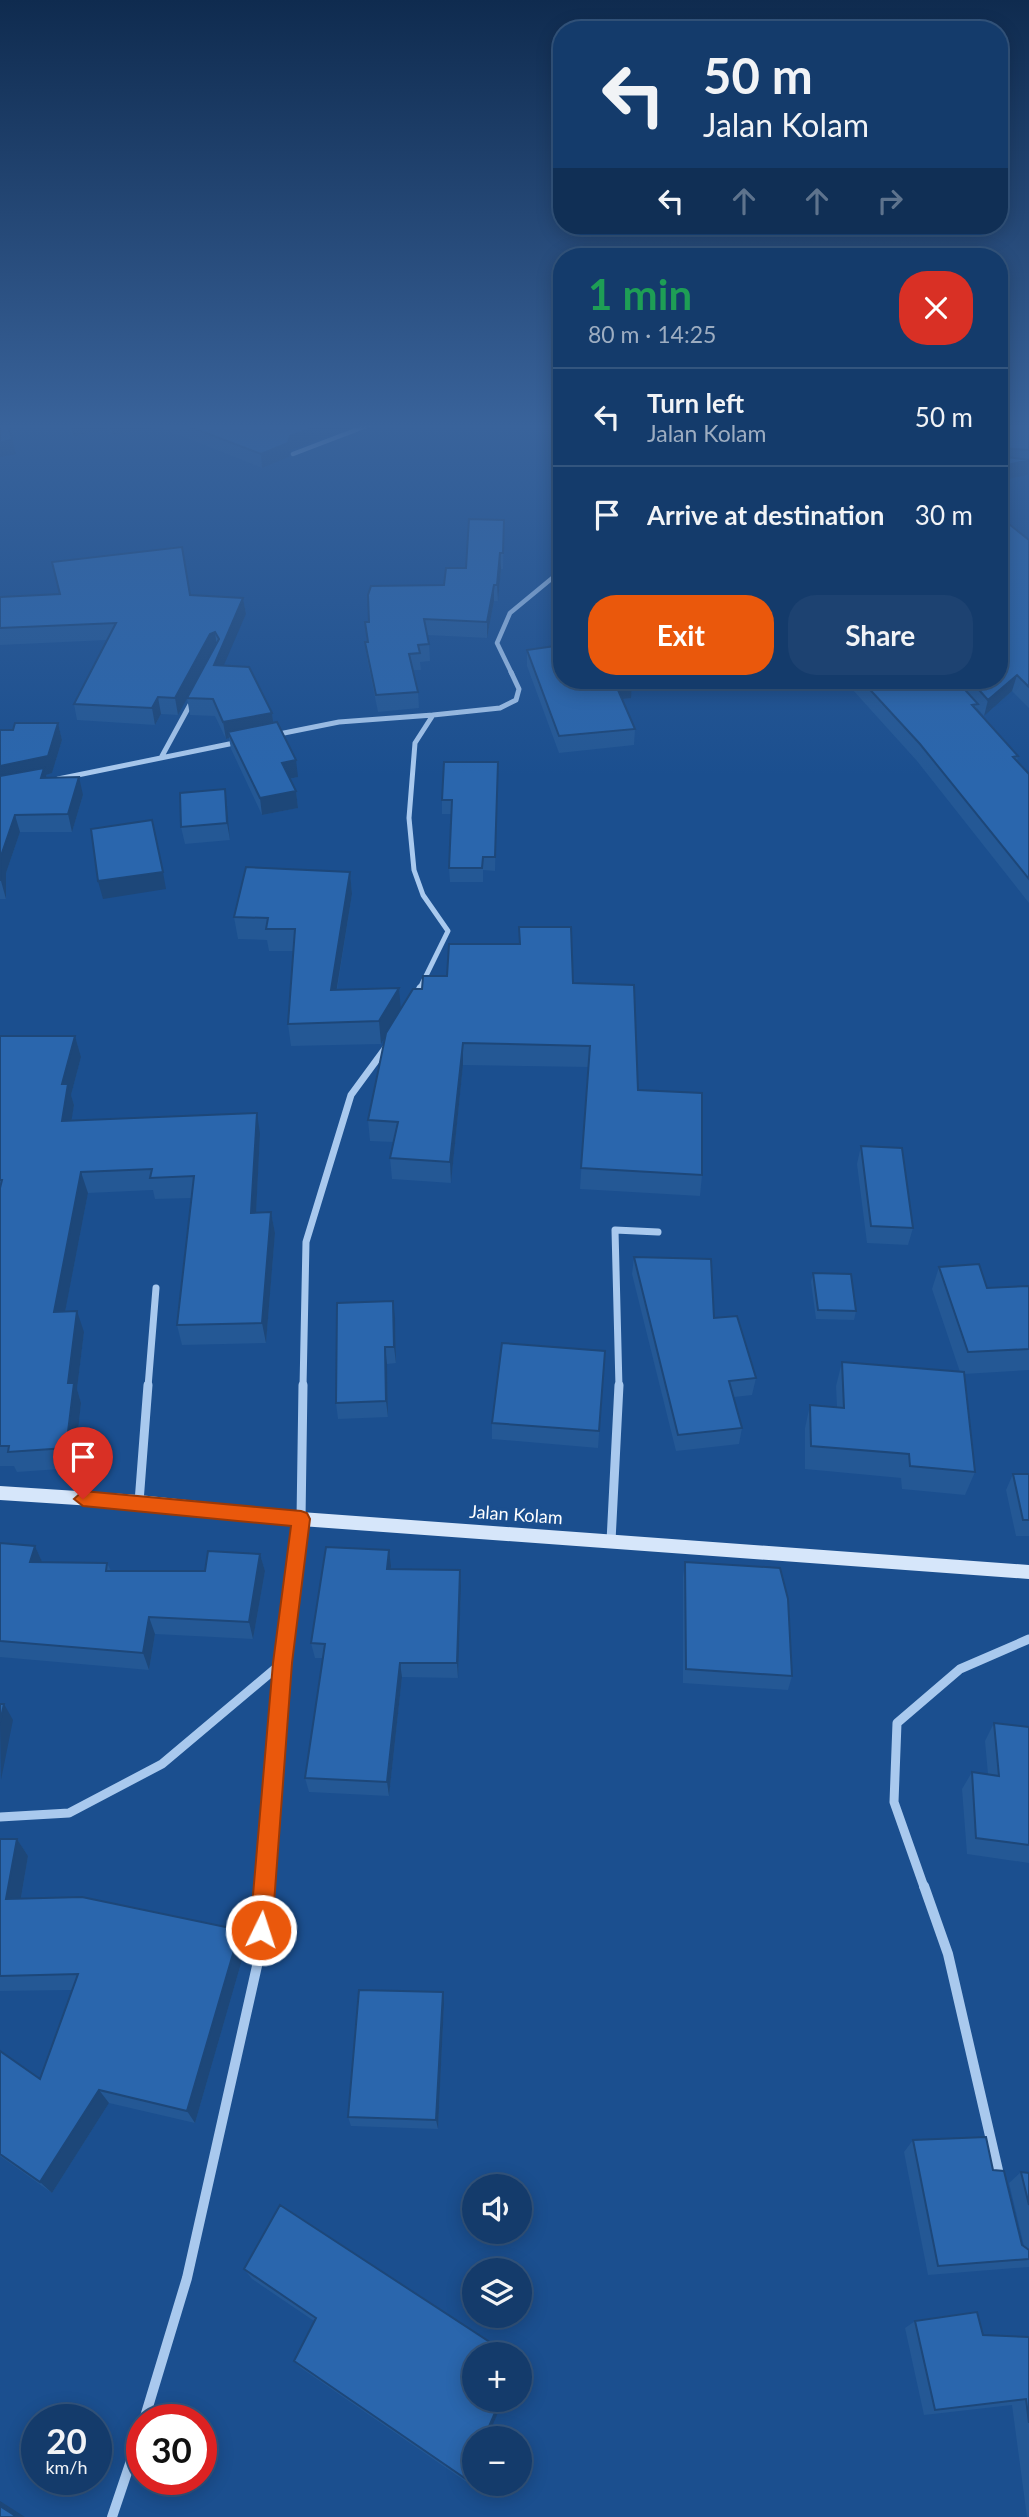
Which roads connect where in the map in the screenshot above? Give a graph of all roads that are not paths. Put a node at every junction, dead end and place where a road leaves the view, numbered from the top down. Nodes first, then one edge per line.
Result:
1 (553, 577) edge
2 (197, 690) edge
3 (433, 715) junction
4 (263, 737) edge
5 (251, 739) edge
6 (162, 756) junction
7 (47, 781) edge
8 (414, 998) edge
9 (390, 1042) edge
10 (658, 1232) dead end
11 (156, 1289) dead end
12 (0, 1493) edge
13 (139, 1502) junction
14 (301, 1519) junction
15 (611, 1541) junction
16 (1029, 1572) edge
17 (1029, 1639) edge
18 (282, 1663) junction
19 (0, 1817) edge
20 (1002, 2184) edge
21 (149, 2404) edge
22 (126, 2474) edge
23 (111, 2517) edge

1 - 3 street
2 - 6 street
3 - 4 street
3 - 8 street
5 - 6 street
6 - 7 street
9 - 14 street
10 - 15 street
11 - 13 street
12 - 13 street, Jalan Kolam
13 - 14 street, Jalan Kolam
14 - 15 street, Jalan Kolam
14 - 18 street
15 - 16 street, Jalan Kolam
17 - 20 street
18 - 19 street
18 - 21 street
22 - 23 street

